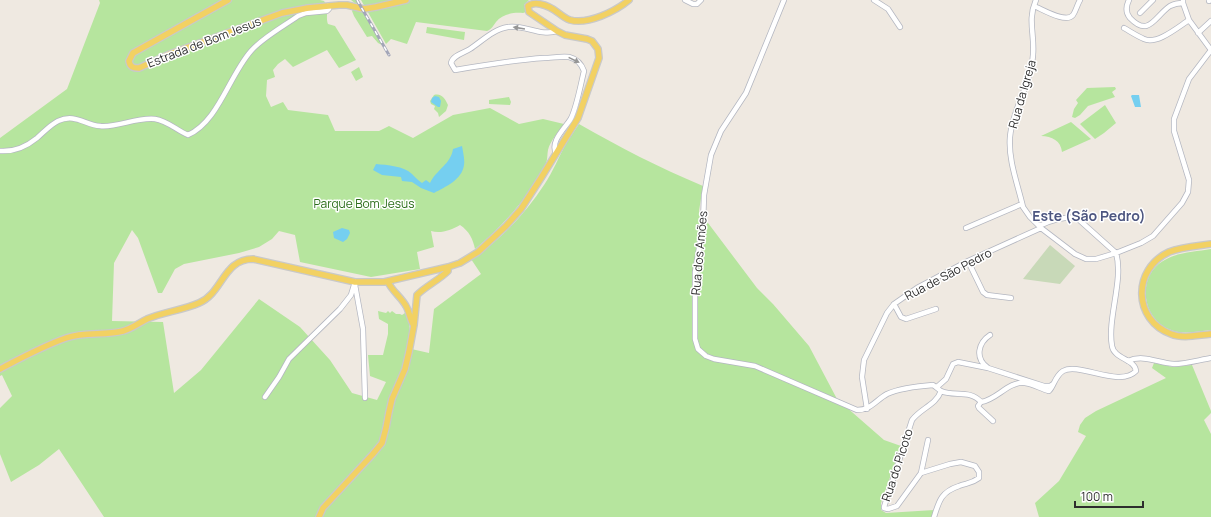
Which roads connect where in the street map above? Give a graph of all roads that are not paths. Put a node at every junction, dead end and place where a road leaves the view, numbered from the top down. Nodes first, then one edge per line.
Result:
1 (228, 0) edge
2 (406, 0) edge
3 (629, 0) edge
4 (685, 0) edge
5 (701, 0) edge
6 (784, 0) edge
7 (874, 0) edge
8 (1036, 0) edge
9 (1080, 0) edge
10 (1129, 0) edge
11 (1153, 0) edge
12 (1183, 1) edge
13 (328, 6) junction
14 (1034, 6) junction
15 (1140, 13) dead end
16 (1189, 20) junction
17 (1211, 21) edge
18 (900, 27) dead end
19 (1124, 28) dead end
20 (557, 31) junction
21 (1198, 33) junction
22 (1211, 50) edge
23 (0, 151) edge
24 (556, 153) junction
25 (1022, 204) junction
26 (1040, 227) junction
27 (966, 228) dead end
28 (1211, 244) edge
29 (1116, 253) junction
30 (968, 261) junction
31 (448, 267) junction
32 (355, 282) junction
33 (388, 282) junction
34 (1011, 298) dead end
35 (894, 304) junction
36 (936, 309) dead end
37 (414, 325) junction
38 (1211, 334) edge
39 (990, 336) dead end
40 (1211, 358) edge
41 (1128, 361) junction
42 (988, 368) junction
43 (0, 369) edge
44 (1053, 384) junction
45 (937, 387) junction
46 (941, 391) junction
47 (265, 397) dead end
48 (365, 398) dead end
49 (981, 402) junction
50 (866, 409) junction
51 (993, 421) dead end
52 (928, 440) dead end
53 (920, 473) junction
54 (319, 517) edge
55 (934, 517) edge

1 - 13 main road, Estrada de Bom Jesus
2 - 13 main road, Estrada de Bom Jesus
3 - 20 main road
4 - 5 street
6 - 50 street, Rua dos Amões
7 - 18 street
8 - 14 street, Rua da Igreja
9 - 14 street
10 - 12 street
11 - 15 street
12 - 16 street
13 - 23 street, Estrada de Bom Jesus
14 - 25 street, Rua da Igreja
16 - 19 street
16 - 21 street
17 - 21 street
20 - 24 main road
20 -> 24 street
21 - 22 street
22 - 29 street, Rua da Igreja
24 - 31 main road
25 - 26 street, Rua da Igreja
25 - 27 street
26 - 29 street, Rua da Igreja
26 - 29 street, Rua de São Pedro
26 - 30 street, Rua de São Pedro
28 - 38 main road
29 - 41 street
30 - 34 street
30 - 35 street, Rua de São Pedro
31 - 33 main road
31 - 37 main road
32 - 33 main road
32 - 43 main road
32 - 47 street
32 - 48 street
33 - 37 main road
35 - 36 street
35 - 50 street, Rua de São Pedro
37 - 54 main road
39 - 42 street
40 - 41 street
41 - 44 street
42 - 44 street
42 - 45 street
44 - 49 street
45 - 46 street
45 - 50 street
46 - 49 street
46 - 53 street, Rua do Picoto
49 - 51 street
52 - 53 street
53 - 55 street, Rua do Picoto

